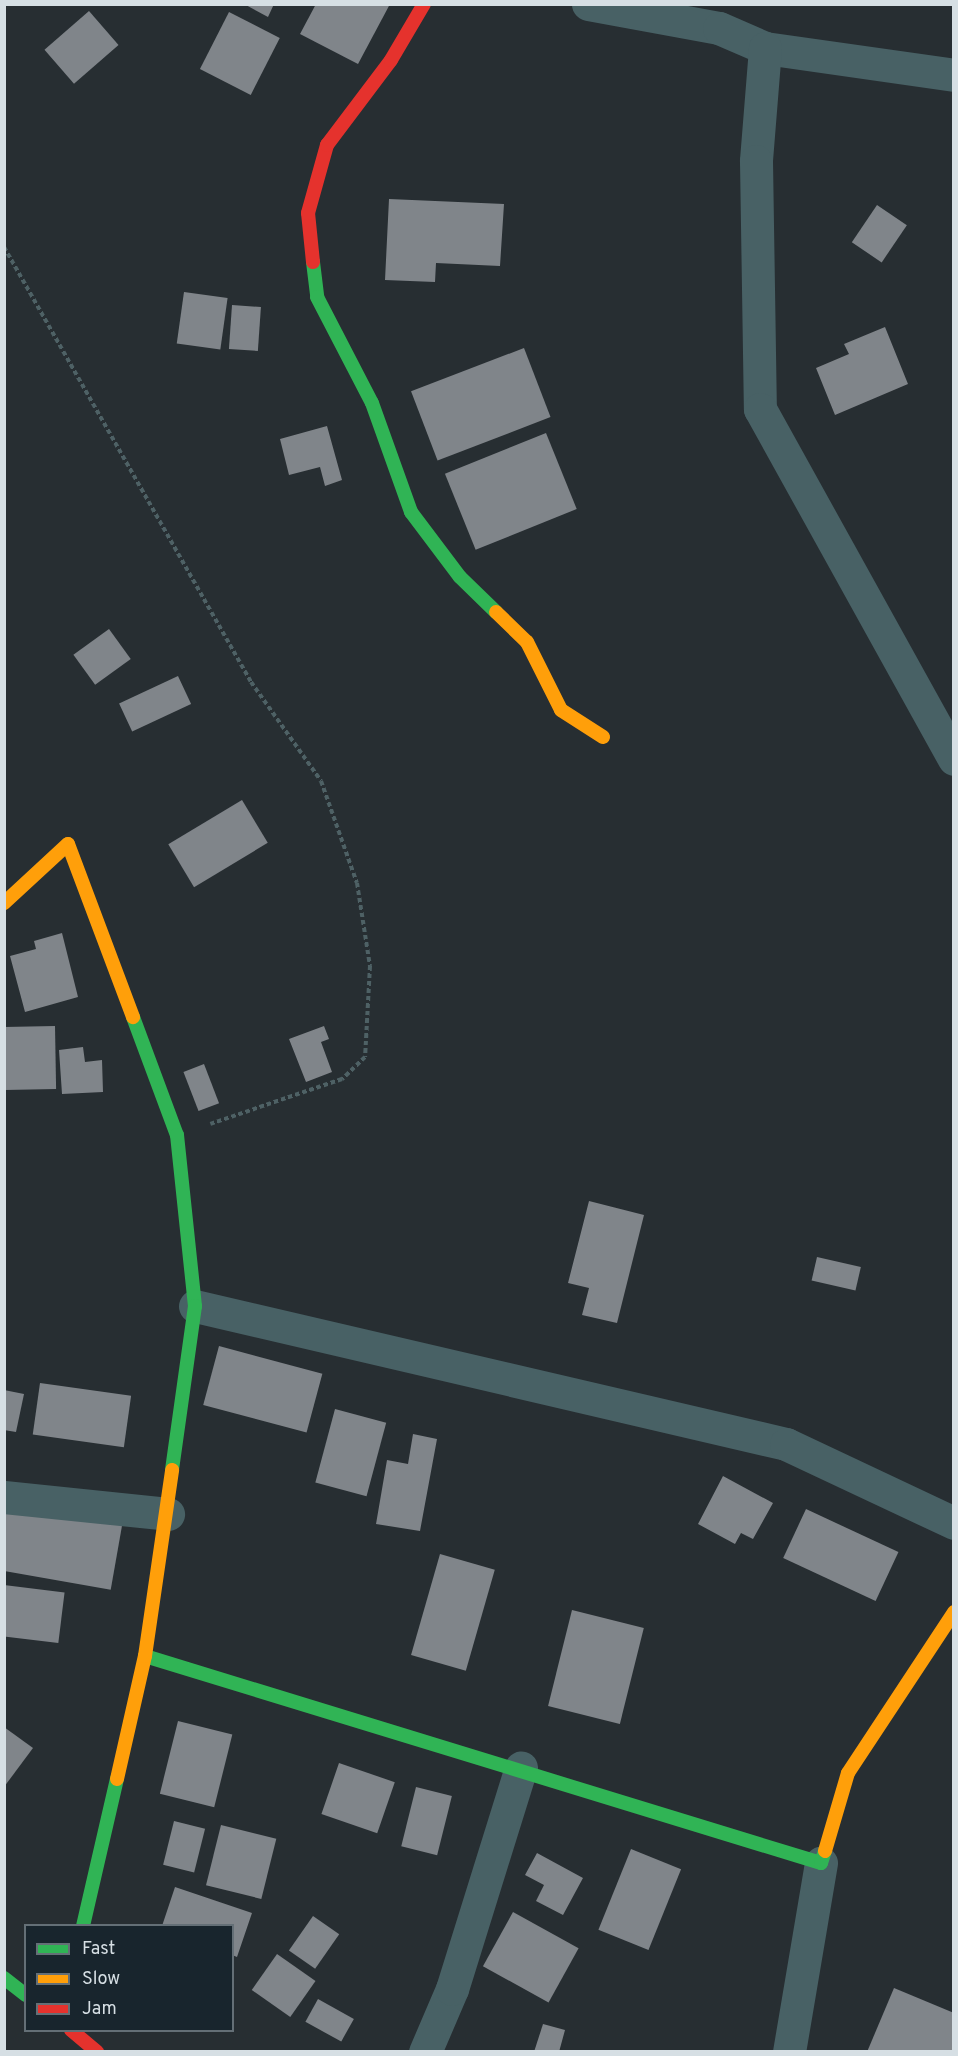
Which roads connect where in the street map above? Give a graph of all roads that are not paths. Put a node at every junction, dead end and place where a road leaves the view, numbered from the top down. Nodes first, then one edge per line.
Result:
1 (424, 4) edge
2 (588, 4) edge
3 (765, 48) junction
4 (954, 75) edge
5 (603, 737) dead end
6 (954, 759) edge
7 (4, 903) edge
8 (195, 1306) junction
9 (4, 1497) edge
10 (168, 1514) junction
11 (954, 1523) edge
12 (954, 1612) edge
13 (145, 1656) junction
14 (521, 1768) junction
15 (821, 1863) junction
16 (83, 1924) edge
17 (4, 1978) edge
18 (24, 1993) edge
19 (72, 2032) edge
20 (97, 2052) edge
21 (425, 2052) edge
22 (789, 2052) edge

1 - 5 street
2 - 3 street
3 - 4 street
3 - 6 street
7 - 8 street
8 - 10 street
8 - 11 street
9 - 10 street
10 - 13 street
12 - 15 street
13 - 14 street
13 - 16 street
14 - 15 street
14 - 21 street
15 - 22 street
17 - 18 street
19 - 20 street

